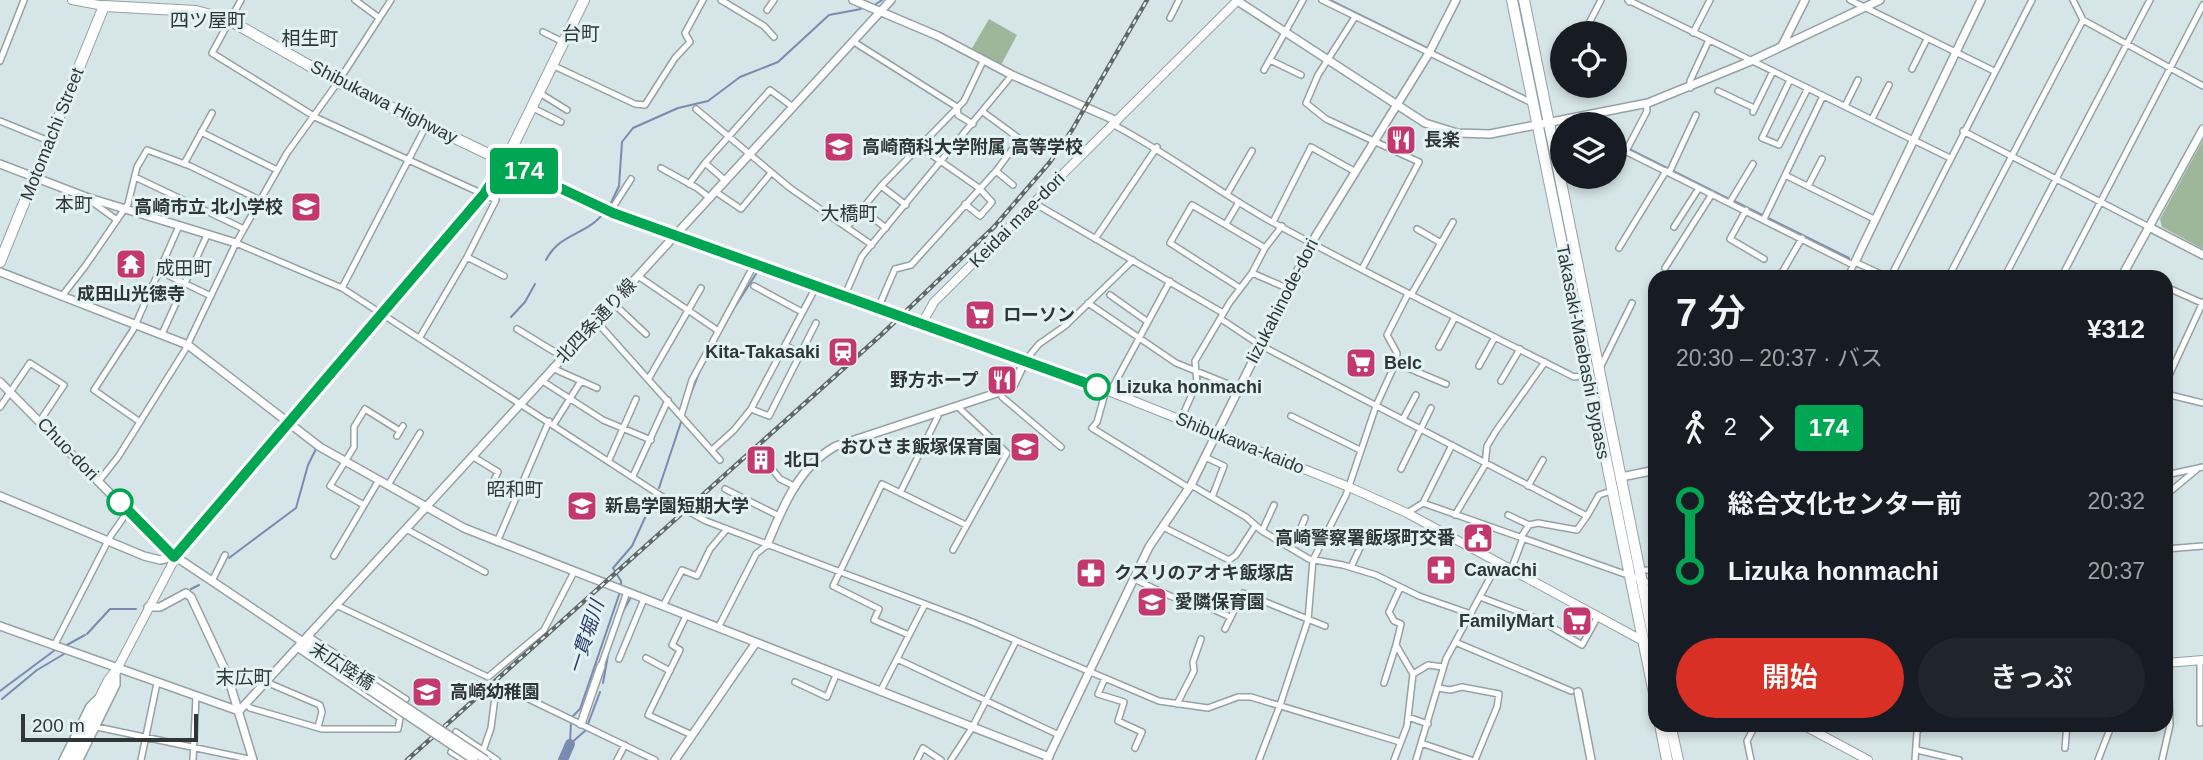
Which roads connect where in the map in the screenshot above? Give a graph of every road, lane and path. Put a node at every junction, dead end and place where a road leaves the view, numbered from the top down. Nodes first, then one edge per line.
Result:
1 (24, 0) edge
2 (72, 0) edge
3 (241, 0) edge
4 (355, 0) edge
5 (391, 0) edge
6 (584, 0) edge
7 (703, 0) edge
8 (774, 0) edge
9 (853, 0) edge
10 (891, 0) edge
11 (1179, 0) edge
12 (1237, 0) edge
13 (1303, 0) edge
14 (1322, 0) edge
15 (1456, 0) edge
16 (1512, 0) edge
17 (1524, 0) edge
18 (1601, 0) edge
19 (1629, 0) edge
20 (1710, 0) edge
21 (1805, 0) edge
22 (1850, 0) edge
23 (1880, 0) edge
24 (1981, 0) edge
25 (2032, 0) edge
26 (2073, 0) edge
27 (726, 1) edge
28 (2146, 1) edge
29 (105, 3) edge
30 (2203, 5) edge
31 (1866, 8) junction
32 (767, 10) dead end
33 (882, 12) junction
34 (378, 17) junction
35 (1355, 17) junction
36 (1170, 18) dead end
37 (229, 19) junction
38 (2083, 20) junction
39 (1590, 21) edge
40 (543, 32) dead end
41 (1285, 33) junction
42 (1693, 33) junction
43 (775, 37) dead end
44 (1927, 39) junction
45 (1709, 40) junction
46 (563, 42) junction
47 (854, 42) junction
48 (2127, 43) junction
49 (1782, 46) junction
50 (1429, 53) junction
51 (1955, 53) junction
52 (1270, 60) junction
53 (0, 61) edge
54 (983, 61) junction
55 (1327, 61) junction
56 (1751, 61) junction
57 (552, 65) junction
58 (2171, 68) junction
59 (1912, 69) dead end
60 (1264, 70) dead end
61 (1773, 71) junction
62 (1994, 71) junction
63 (1012, 75) junction
64 (1301, 75) dead end
65 (1790, 80) junction
66 (1858, 80) dead end
67 (338, 82) junction
68 (1889, 85) dead end
69 (2203, 86) edge
70 (1690, 88) junction
71 (1808, 89) junction
72 (1718, 91) dead end
73 (538, 92) junction
74 (1823, 96) junction
75 (1646, 103) junction
76 (1534, 104) junction
77 (1396, 106) junction
78 (1845, 106) junction
79 (531, 107) junction
80 (793, 107) junction
81 (957, 107) junction
82 (696, 109) dead end
83 (567, 110) dead end
84 (983, 112) junction
85 (1609, 112) edge
86 (212, 113) dead end
87 (1696, 115) dead end
88 (314, 116) junction
89 (1872, 119) junction
90 (0, 121) edge
91 (561, 122) dead end
92 (1116, 123) junction
93 (427, 124) junction
94 (973, 124) junction
95 (1550, 124) edge
96 (1543, 125) junction
97 (2203, 129) edge
98 (1963, 131) junction
99 (201, 132) junction
100 (729, 137) junction
101 (1913, 139) junction
102 (1374, 140) junction
103 (49, 141) junction
104 (919, 146) junction
105 (1157, 147) junction
106 (1627, 149) edge
107 (1252, 151) dead end
108 (1627, 152) edge
109 (750, 155) junction
110 (2010, 155) junction
111 (1950, 158) junction
112 (1822, 159) dead end
113 (410, 160) junction
114 (942, 161) junction
115 (505, 162) junction
116 (705, 163) junction
117 (0, 164) edge
118 (184, 164) junction
119 (1753, 164) dead end
120 (661, 168) dead end
121 (277, 170) junction
122 (996, 171) junction
123 (1354, 171) junction
124 (1667, 172) junction
125 (771, 173) junction
126 (1785, 175) junction
127 (34, 177) junction
128 (135, 177) junction
129 (2056, 178) junction
130 (631, 179) dead end
131 (726, 181) junction
132 (689, 184) junction
133 (1013, 185) dead end
134 (881, 186) junction
135 (1808, 186) junction
136 (979, 188) junction
137 (1699, 188) junction
138 (716, 192) junction
139 (484, 194) junction
140 (1227, 194) junction
141 (1712, 194) junction
142 (86, 197) junction
143 (710, 198) junction
144 (260, 200) junction
145 (1239, 202) junction
146 (1730, 202) junction
147 (2100, 202) junction
148 (1034, 203) junction
149 (965, 204) junction
150 (905, 205) junction
151 (125, 208) junction
152 (860, 208) junction
153 (1746, 210) junction
154 (607, 211) junction
155 (1764, 219) junction
156 (1874, 219) junction
157 (117, 220) junction
158 (1273, 222) junction
159 (1453, 222) dead end
160 (1226, 224) junction
161 (179, 226) junction
162 (1282, 226) junction
163 (847, 227) junction
164 (1674, 227) dead end
165 (2149, 227) junction
166 (886, 228) junction
167 (244, 229) junction
168 (1417, 229) dead end
169 (207, 235) junction
170 (675, 236) junction
171 (1802, 238) junction
172 (1096, 239) junction
173 (1312, 242) junction
174 (236, 243) junction
175 (1441, 243) junction
176 (872, 245) junction
177 (1265, 247) junction
178 (1619, 248) dead end
179 (2203, 255) edge
180 (467, 257) junction
181 (1764, 259) dead end
182 (1133, 260) junction
183 (0, 262) edge
184 (1854, 263) junction
185 (754, 265) junction
186 (1665, 268) dead end
187 (1362, 270) junction
188 (1783, 270) edge
189 (1851, 270) edge
190 (1871, 270) edge
191 (1894, 270) edge
192 (1952, 270) edge
193 (2008, 270) edge
194 (2065, 270) edge
195 (2125, 270) edge
196 (159, 271) junction
197 (0, 272) edge
198 (1252, 273) junction
199 (504, 276) dead end
200 (638, 276) junction
201 (1170, 281) junction
202 (185, 284) junction
203 (817, 285) junction
204 (754, 286) dead end
205 (342, 288) junction
206 (701, 288) dead end
207 (1240, 288) junction
208 (1289, 289) junction
209 (2173, 290) edge
210 (845, 295) junction
211 (1110, 295) dead end
212 (1410, 295) junction
213 (62, 296) junction
214 (211, 296) junction
215 (2203, 302) edge
216 (613, 303) junction
217 (1088, 303) junction
218 (1632, 303) dead end
219 (878, 309) junction
220 (687, 311) junction
221 (802, 312) junction
222 (382, 314) junction
223 (1222, 316) junction
224 (1455, 317) junction
225 (596, 321) junction
226 (1148, 322) junction
227 (136, 324) junction
228 (816, 324) dead end
229 (921, 325) junction
230 (517, 329) dead end
231 (717, 330) junction
232 (162, 334) junction
233 (646, 334) dead end
234 (420, 337) junction
235 (1495, 337) junction
236 (1139, 338) junction
237 (188, 345) junction
238 (785, 345) junction
239 (1260, 345) junction
240 (1438, 347) dead end
241 (1520, 349) junction
242 (800, 354) junction
243 (563, 356) junction
244 (1025, 361) junction
245 (1545, 362) junction
246 (1395, 363) junction
247 (1479, 366) dead end
248 (2173, 367) edge
249 (552, 368) junction
250 (1599, 369) junction
251 (1195, 370) junction
252 (1588, 374) junction
253 (649, 378) junction
254 (541, 380) junction
255 (1501, 380) dead end
256 (581, 381) junction
257 (0, 382) edge
258 (1446, 384) dead end
259 (597, 388) dead end
260 (1238, 388) junction
261 (1108, 391) junction
262 (11, 392) junction
263 (1001, 392) junction
264 (1416, 395) dead end
265 (2173, 396) edge
266 (571, 400) junction
267 (635, 400) dead end
268 (668, 400) junction
269 (522, 403) junction
270 (2203, 403) edge
271 (957, 405) junction
272 (1376, 405) junction
273 (0, 407) edge
274 (1432, 408) dead end
275 (751, 409) junction
276 (937, 412) junction
277 (1291, 416) dead end
278 (682, 418) junction
279 (1181, 419) junction
280 (1403, 419) junction
281 (40, 421) junction
282 (289, 421) junction
283 (140, 422) junction
284 (551, 422) junction
285 (623, 428) junction
286 (1421, 429) junction
287 (400, 431) dead end
288 (420, 433) dead end
289 (1216, 433) junction
290 (651, 440) junction
291 (1452, 445) junction
292 (1061, 447) dead end
293 (712, 450) junction
294 (1360, 450) junction
295 (472, 456) junction
296 (1205, 457) junction
297 (608, 460) junction
298 (720, 460) dead end
299 (1543, 460) dead end
300 (345, 461) junction
301 (768, 464) dead end
302 (1485, 464) junction
303 (2200, 468) edge
304 (1401, 469) dead end
305 (1648, 472) edge
306 (2173, 474) edge
307 (633, 477) junction
308 (1621, 477) junction
309 (379, 480) junction
310 (99, 481) junction
311 (388, 485) junction
312 (1528, 486) junction
313 (796, 487) junction
314 (1190, 487) junction
315 (1349, 487) junction
316 (725, 489) dead end
317 (2173, 489) edge
318 (1611, 491) junction
319 (900, 493) junction
320 (518, 495) junction
321 (0, 496) edge
322 (1212, 497) junction
323 (1423, 503) junction
324 (364, 505) junction
325 (1274, 505) dead end
326 (426, 506) junction
327 (128, 511) junction
328 (1407, 513) junction
329 (1455, 515) junction
330 (1508, 515) dead end
331 (779, 516) junction
332 (1587, 516) junction
333 (1305, 518) dead end
334 (967, 525) junction
335 (1529, 525) junction
336 (1255, 526) junction
337 (1163, 527) junction
338 (406, 529) junction
339 (727, 529) junction
340 (1262, 531) junction
341 (1327, 532) junction
342 (1522, 538) junction
343 (1323, 540) junction
344 (108, 541) junction
345 (497, 541) junction
346 (767, 545) junction
347 (2203, 546) edge
348 (2173, 548) edge
349 (953, 550) dead end
350 (225, 555) dead end
351 (334, 556) dead end
352 (174, 557) junction
353 (1313, 560) junction
354 (1498, 563) junction
355 (1351, 567) junction
356 (1511, 570) junction
357 (839, 571) junction
358 (485, 572) dead end
359 (574, 572) junction
360 (1648, 574) edge
361 (1629, 575) junction
362 (1644, 575) junction
363 (1648, 578) edge
364 (1134, 579) junction
365 (212, 581) junction
366 (1400, 588) junction
367 (622, 591) junction
368 (1480, 597) junction
369 (644, 599) junction
370 (1648, 602) edge
371 (925, 604) junction
372 (336, 606) junction
373 (148, 607) junction
374 (663, 607) junction
375 (1471, 614) junction
376 (686, 616) junction
377 (1598, 616) junction
378 (1230, 618) junction
379 (1308, 620) junction
380 (0, 626) edge
381 (1325, 626) dead end
382 (718, 629) junction
383 (1225, 629) dead end
384 (909, 635) junction
385 (1201, 639) dead end
386 (1642, 640) junction
387 (1016, 641) junction
388 (302, 642) junction
389 (1455, 642) junction
390 (755, 644) junction
391 (1648, 644) edge
392 (1396, 645) junction
393 (54, 647) junction
394 (646, 658) dead end
395 (619, 659) dead end
396 (897, 659) junction
397 (2202, 660) edge
398 (2173, 662) edge
399 (601, 666) joint
400 (1443, 667) junction
401 (1648, 667) edge
402 (117, 669) junction
403 (670, 671) junction
404 (1090, 671) junction
405 (1413, 674) junction
406 (836, 675) junction
407 (353, 676) junction
408 (1105, 678) junction
409 (266, 682) junction
410 (795, 682) dead end
411 (158, 683) junction
412 (1384, 683) dead end
413 (1439, 688) junction
414 (880, 692) junction
415 (1574, 692) joint
416 (107, 694) junction
417 (196, 696) junction
418 (406, 699) dead end
419 (985, 702) junction
420 (246, 704) junction
421 (1177, 704) junction
422 (1280, 705) junction
423 (239, 711) junction
424 (1408, 717) junction
425 (2200, 723) dead end
426 (581, 724) junction
427 (1428, 724) junction
428 (97, 727) junction
429 (318, 727) junction
430 (972, 728) junction
431 (456, 732) dead end
432 (1662, 732) edge
433 (1673, 732) edge
434 (1752, 732) edge
435 (1815, 732) edge
436 (1917, 732) edge
437 (2066, 732) edge
438 (2109, 732) edge
439 (2168, 732) edge
440 (692, 735) junction
441 (1059, 735) junction
442 (145, 737) junction
443 (1402, 740) junction
444 (1420, 744) junction
445 (625, 745) junction
446 (193, 747) junction
447 (1135, 748) dead end
448 (2065, 748) dead end
449 (1917, 750) junction
450 (483, 751) junction
451 (451, 752) dead end
452 (640, 757) edge
453 (1050, 759) edge
454 (1862, 759) edge
455 (62, 760) edge
456 (68, 760) edge
457 (75, 760) edge
458 (80, 760) edge
459 (141, 760) edge
460 (193, 760) edge
461 (253, 760) edge
462 (464, 760) edge
463 (477, 760) edge
464 (486, 760) edge
465 (497, 760) edge
466 (618, 760) edge
467 (655, 760) edge
468 (675, 760) edge
469 (917, 760) edge
470 (942, 760) edge
471 (951, 760) edge
472 (1259, 760) edge
473 (1394, 760) edge
474 (1416, 760) edge
475 (1473, 760) edge
476 (1591, 760) edge
477 (1667, 760) edge
478 (1678, 760) edge
479 (1751, 760) edge
480 (1915, 760) edge
481 (1959, 760) edge
482 (2098, 760) edge
483 (2162, 760) edge

1 - 53 street
2 - 29 main road
3 - 37 street
4 - 34 street
5 - 34 street
6 - 46 highway
7 - 57 street
8 - 32 street
9 - 33 street
10 - 33 street, 北四条通り線
11 - 36 street
12 - 41 street
12 - 92 main road, Keidai mae-dori
13 - 41 street
14 - 35 street
15 - 50 street, Iizukahinode-dori
16 - 76 highway, Takasaki-Maebashi Bypass
17 - 96 highway, Takasaki-Maebashi Bypass
18 - 39 street
19 - 42 street
20 - 42 street
21 - 49 street
22 - 31 street
23 - 31 street
24 - 51 street
25 - 62 street
26 - 38 street
27 - 43 street
28 - 48 street
29 - 37 highway, Shibukawa Highway
29 - 103 highway, Motomachi Street
30 - 58 street
31 - 44 street
31 - 49 street
33 - 47 street, 北四条通り線
33 - 54 street
34 - 67 street
35 - 50 street
35 - 55 street
37 - 67 highway, Shibukawa Highway
37 - 88 street
38 - 48 street
38 - 110 street
40 - 46 street
41 - 52 street
41 - 55 street
42 - 45 street
44 - 51 street
44 - 59 street
45 - 56 street
45 - 70 street
46 - 57 highway
47 - 80 street, 北四条通り線
47 - 81 street
48 - 58 street
48 - 129 street
49 - 56 street
50 - 76 street
50 - 77 street, Iizukahinode-dori
51 - 62 street
51 - 101 street
52 - 60 street
52 - 64 street
54 - 63 street
54 - 81 street
55 - 77 street
55 - 102 street
56 - 61 street
56 - 70 street
57 - 73 highway
58 - 69 street
58 - 147 street
61 - 65 street
61 - 72 street
62 - 98 street
63 - 84 street
63 - 92 street
65 - 71 street
65 - 71 street
66 - 78 street
67 - 88 street
67 - 93 highway, Shibukawa Highway
68 - 89 street
70 - 75 street
71 - 74 street
73 - 79 highway
73 - 83 street
74 - 78 street
74 - 126 street
75 - 85 street
75 - 106 street
76 - 96 highway, Takasaki-Maebashi Bypass
77 - 96 street
77 - 102 street, Iizukahinode-dori
78 - 89 street
79 - 91 street
79 - 115 highway
80 - 100 street
80 - 109 street, 北四条通り線
81 - 94 street
81 - 104 street
82 - 100 street
84 - 94 street
84 - 122 street
86 - 99 street
87 - 124 street
88 - 113 street
88 - 121 street
89 - 101 street
90 - 103 street
92 - 105 street
92 - 148 main road, Keidai mae-dori
93 - 113 street
93 - 115 highway, Shibukawa Highway
94 - 114 street
95 - 96 street
96 - 250 highway, Takasaki-Maebashi Bypass
96 - 252 highway, Takasaki-Maebashi Bypass
97 - 165 street
98 - 110 street
98 - 111 street
99 - 118 street
99 - 121 street
100 - 109 street
100 - 116 street
101 - 111 street
101 - 156 street
102 - 123 street, Iizukahinode-dori
102 - 187 street
103 - 127 highway, Motomachi Street
104 - 114 street
104 - 134 street
105 - 140 street
105 - 172 street
107 - 140 street
108 - 124 street
109 - 125 street
109 - 131 street, 北四条通り線
110 - 129 street
110 - 192 street
111 - 191 street
112 - 135 street
113 - 139 street
113 - 205 street
114 - 136 street
114 - 150 street
115 - 139 main road
115 - 154 main road, Shibukawa-kaido
116 - 131 street
116 - 132 street
117 - 127 street
118 - 128 street
118 - 144 street
119 - 146 street
120 - 132 street
121 - 144 street
122 - 133 street
122 - 136 street
123 - 158 street
123 - 173 street, Iizukahinode-dori
124 - 137 street
124 - 178 street
125 - 138 street
125 - 163 street
126 - 135 street
126 - 155 street
127 - 142 street
127 - 183 highway, Motomachi Street
128 - 151 street
128 - 167 street
129 - 147 street
129 - 193 street
130 - 154 street
131 - 138 street, 北四条通り線
132 - 143 street
134 - 150 street
134 - 152 street
135 - 156 street
136 - 149 street
136 - 149 street
137 - 141 street
137 - 164 street
138 - 143 street, 北四条通り線
139 - 180 street
139 - 222 main road
140 - 145 street
141 - 146 street
141 - 186 street
142 - 151 street
142 - 157 street
143 - 170 street, 北四条通り線
144 - 167 street
145 - 158 street
145 - 160 street
146 - 153 street
147 - 165 street
147 - 194 street
148 - 172 street
148 - 229 main road, Keidai mae-dori
149 - 219 street
150 - 166 street
151 - 157 street
151 - 161 street
152 - 163 street
152 - 166 street
153 - 155 street
153 - 181 street
154 - 170 main road, Shibukawa-kaido
155 - 171 street
156 - 184 street
157 - 213 street
158 - 162 street
159 - 175 street
160 - 177 street
160 - 207 street
161 - 169 street
161 - 196 street
162 - 173 street
162 - 177 street
163 - 176 street
165 - 179 street
165 - 195 street
166 - 176 street
167 - 174 street
168 - 175 street
169 - 174 street
169 - 202 street
170 - 185 main road, Shibukawa-kaido
170 - 200 street, 北四条通り線
171 - 184 street
171 - 188 street
172 - 182 street
173 - 187 street
173 - 208 street, Iizukahinode-dori
174 - 205 street
174 - 214 street
175 - 212 street
176 - 210 street
177 - 198 street
180 - 199 street
180 - 234 street
182 - 201 street
182 - 217 street
184 - 189 street
184 - 190 street
185 - 203 main road, Shibukawa-kaido
185 - 231 street
187 - 212 street
196 - 202 street
196 - 227 street
197 - 213 street
198 - 207 street
198 - 208 street
200 - 216 street, 北四条通り線
200 - 220 street
201 - 223 street
201 - 226 street
202 - 214 street
202 - 232 street
203 - 210 main road, Shibukawa-kaido
203 - 221 street
204 - 221 street
205 - 222 street
206 - 220 street
207 - 223 street
208 - 239 street, Iizukahinode-dori
209 - 215 street
210 - 219 main road, Shibukawa-kaido
211 - 226 street
212 - 224 street
212 - 246 street
213 - 227 street
214 - 237 street
215 - 248 street
216 - 225 street, 北四条通り線
216 - 233 street
217 - 236 street
217 - 244 street
218 - 250 street
219 - 229 main road, Shibukawa-kaido
220 - 231 street
220 - 253 street
221 - 238 street
222 - 234 street
222 - 282 main road
223 - 239 street
223 - 251 street
224 - 235 street
224 - 240 street
225 - 243 street, 北四条通り線
225 - 253 street
226 - 236 street
227 - 232 street
227 - 283 street
228 - 242 street
229 - 244 main road, Shibukawa-kaido
230 - 243 street
231 - 278 street
232 - 237 street
234 - 269 street
235 - 241 street
235 - 247 street
236 - 251 street
236 - 261 street
237 - 282 street
237 - 283 street
238 - 242 street
238 - 275 street
239 - 260 street, Iizukahinode-dori
239 - 272 street
241 - 245 street
241 - 255 street
242 - 275 street
243 - 249 street, 北四条通り線
244 - 261 main road, Shibukawa-kaido
244 - 263 street
245 - 252 street
245 - 302 street
246 - 258 street
246 - 272 street
249 - 254 street, 北四条通り線
249 - 256 street
250 - 308 highway, Takasaki-Maebashi Bypass
251 - 260 street
251 - 279 street
252 - 318 highway, Takasaki-Maebashi Bypass
253 - 268 street
254 - 266 street
254 - 269 street, 北四条通り線
256 - 259 street
256 - 266 street
257 - 262 street, Chuo-dori
260 - 289 street, Iizukahinode-dori
261 - 279 main road, Shibukawa-kaido
261 - 314 street
262 - 273 street
262 - 281 street, Chuo-dori
262 - 281 street
263 - 271 street
263 - 292 street
264 - 280 street
265 - 270 street
266 - 284 street
266 - 285 street
267 - 285 street
268 - 278 street
268 - 290 street
269 - 284 street
269 - 295 street, 北四条通り線
271 - 276 street
271 - 334 street
272 - 280 street
272 - 294 street
274 - 286 street
275 - 293 street
276 - 313 street
276 - 319 street
277 - 294 street
278 - 293 street
279 - 289 main road, Shibukawa-kaido
280 - 286 street
281 - 310 street, Chuo-dori
282 - 300 street
282 - 352 main road
283 - 310 street
284 - 297 street
284 - 320 street
285 - 290 street
285 - 297 street
286 - 291 street
286 - 304 street
287 - 300 street
288 - 311 street
289 - 296 street, Iizukahinode-dori
289 - 315 main road, Shibukawa-kaido
290 - 307 street
291 - 302 street
291 - 323 street
293 - 298 street
294 - 315 street
295 - 320 street
295 - 326 street, 北四条通り線
296 - 314 street, Iizukahinode-dori
296 - 322 street
297 - 307 street
299 - 312 street
300 - 309 street
300 - 324 street
301 - 313 street
302 - 312 street
302 - 329 street
303 - 306 street
303 - 317 street
305 - 308 street
307 - 339 street
308 - 362 highway, Takasaki-Maebashi Bypass
309 - 311 street
309 - 324 street
310 - 327 street, Chuo-dori
311 - 326 street
312 - 332 street
313 - 331 street
314 - 322 street
314 - 337 street, Iizukahinode-dori
315 - 328 main road, Shibukawa-kaido
315 - 341 street
316 - 331 street
318 - 332 street
318 - 361 highway, Takasaki-Maebashi Bypass
319 - 334 street
319 - 357 street
320 - 345 street
321 - 344 street
322 - 336 street
323 - 328 street
323 - 329 street
324 - 351 street
325 - 340 street
326 - 338 street, 北四条通り線
326 - 345 street
327 - 344 street
327 - 352 street, Chuo-dori
328 - 354 main road, Shibukawa-kaido
329 - 342 street
330 - 335 street
331 - 346 street
332 - 335 street
333 - 343 street
334 - 349 street
335 - 342 street
336 - 337 street
336 - 340 street
337 - 364 street, Iizukahinode-dori
338 - 358 street
338 - 372 street, 北四条通り線
339 - 346 street
339 - 374 street
340 - 353 street
341 - 343 street
341 - 355 street
342 - 356 street
342 - 361 street
343 - 353 street
344 - 352 street
344 - 393 street
345 - 359 street
346 - 357 street
346 - 382 street
347 - 348 street
350 - 365 street
352 - 365 street, Chuo-dori
352 - 373 main road
353 - 355 street
353 - 379 street
354 - 356 main road, Shibukawa-kaido
354 - 368 street
355 - 366 street
356 - 377 main road, Shibukawa-kaido
357 - 371 street
357 - 384 street
359 - 367 street
359 - 372 street
360 - 362 street
361 - 362 street
361 - 386 highway, Takasaki-Maebashi Bypass
362 - 363 street
362 - 370 highway, Takasaki-Maebashi Bypass
364 - 378 street
364 - 404 street, Iizukahinode-dori
365 - 388 street, Chuo-dori
366 - 375 street
366 - 392 street
367 - 369 street
367 - 399 street
368 - 375 street
368 - 377 street
369 - 374 street
369 - 395 street
371 - 384 street
371 - 387 street
372 - 388 street, 北四条通り線
373 - 402 main road
373 - 423 street
374 - 376 street
375 - 389 street
376 - 382 street
376 - 403 street
377 - 386 main road, Shibukawa-kaido
378 - 379 street
378 - 383 street
379 - 381 street
379 - 422 street
380 - 393 street
382 - 390 street
384 - 396 street
385 - 421 street
386 - 391 main road, Shibukawa-kaido
386 - 401 highway, Takasaki-Maebashi Bypass
387 - 404 street
387 - 419 street
388 - 407 street
388 - 407 street, 末広陸橋
388 - 409 street, 北四条通り線
389 - 400 street
389 - 415 street
390 - 406 street
390 - 440 street
392 - 405 street
392 - 412 street
393 - 402 street
394 - 403 street
396 - 414 street
396 - 419 street
397 - 398 main road
397 - 425 street
399 - 426 street
400 - 405 street
400 - 413 street
402 - 411 street
402 - 416 main road
403 - 440 street
404 - 408 street
404 - 441 street, Iizukahinode-dori
405 - 424 street
406 - 410 street
406 - 414 street
407 - 418 street
407 - 429 street
407 - 463 street, 末広陸橋, bridge
407 - 464 street, 末広陸橋, bridge
408 - 421 street
408 - 447 street
409 - 420 street, 北四条通り線
409 - 429 street
411 - 417 street
411 - 442 street
413 - 427 street
413 - 475 street
414 - 430 street
415 - 476 street
416 - 428 street
416 - 455 street
416 - 456 main road
416 - 457 main road
417 - 423 street
417 - 446 street
419 - 430 street
419 - 441 street
420 - 423 street, 北四条通り線
420 - 429 street
421 - 422 street
422 - 443 street
422 - 472 street
423 - 461 street
424 - 427 street
424 - 443 street
426 - 445 street
426 - 450 street
427 - 444 street
428 - 442 street
428 - 458 street
430 - 453 street
430 - 471 street
431 - 450 street
432 - 477 highway
433 - 478 highway
434 - 479 street
435 - 454 main road
436 - 449 street
437 - 448 street
438 - 482 street
439 - 483 street
440 - 468 street
441 - 453 street, Iizukahinode-dori
442 - 446 street
442 - 459 street
443 - 444 street
443 - 473 street
444 - 474 street
444 - 475 street
445 - 452 street
445 - 466 street
446 - 460 street
446 - 461 street
449 - 480 street
449 - 481 street
450 - 463 street
450 - 465 street
451 - 462 street
452 - 467 street
469 - 470 street

